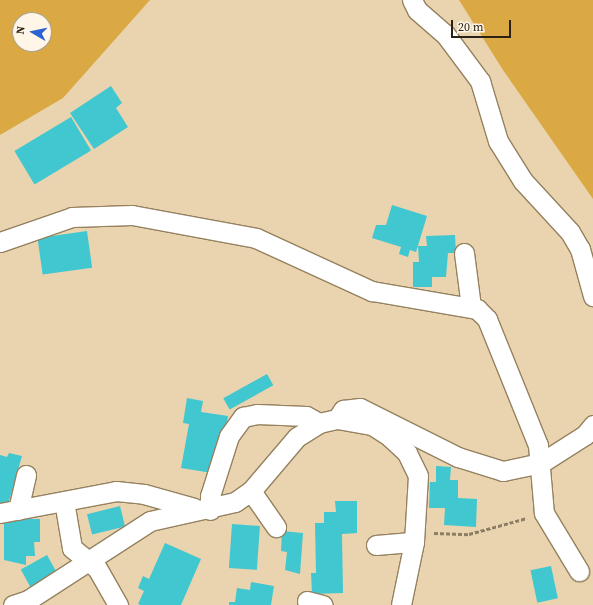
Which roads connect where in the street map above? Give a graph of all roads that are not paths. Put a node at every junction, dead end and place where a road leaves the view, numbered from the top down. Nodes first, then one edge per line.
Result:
1 (412, 0) edge
2 (0, 242) edge
3 (464, 253) dead end
4 (593, 296) edge
5 (471, 308) junction
6 (328, 421) junction
7 (593, 425) edge
8 (541, 463) junction
9 (26, 475) dead end
10 (251, 491) junction
11 (64, 501) junction
12 (18, 510) junction
13 (204, 510) junction
14 (0, 513) edge
15 (276, 528) dead end
16 (415, 537) junction
17 (376, 544) dead end
18 (88, 560) junction
19 (579, 570) dead end
20 (13, 605) edge
21 (118, 605) edge
22 (401, 605) edge

1 - 4 street
2 - 5 street
3 - 5 street
5 - 8 street
6 - 8 street
6 - 10 street
6 - 13 street
6 - 16 street
7 - 8 street
8 - 19 street
9 - 12 street
10 - 13 street
10 - 15 street
11 - 12 street
11 - 13 street
11 - 18 street
12 - 14 street
13 - 18 street
16 - 17 street
16 - 22 street
18 - 20 street
18 - 21 street

